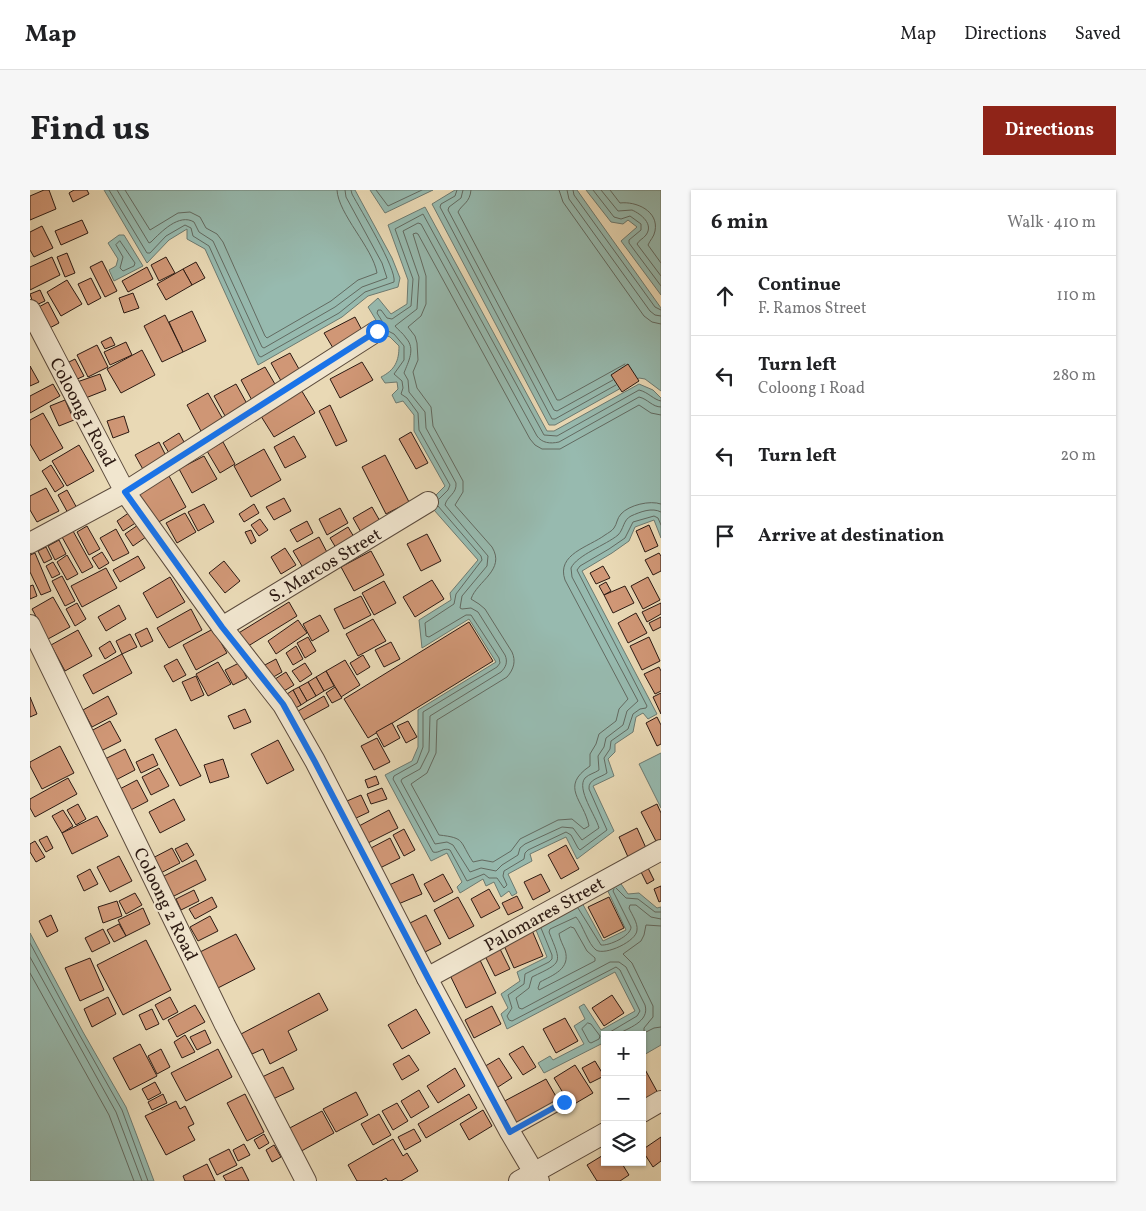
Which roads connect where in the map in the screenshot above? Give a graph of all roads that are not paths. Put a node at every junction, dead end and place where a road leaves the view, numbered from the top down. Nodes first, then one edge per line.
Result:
1 (30, 310) edge
2 (377, 331) dead end
3 (125, 492) junction
4 (428, 502) dead end
5 (30, 543) edge
6 (30, 625) edge
7 (222, 627) junction
8 (661, 850) edge
9 (428, 978) junction
10 (661, 1101) edge
11 (564, 1102) dead end
12 (646, 1110) edge
13 (510, 1132) junction
14 (601, 1135) edge
15 (531, 1178) edge
16 (306, 1181) edge

1 - 3 street, Coloong 1 Road
2 - 3 street
3 - 5 street
3 - 7 street, Coloong 1 Road
4 - 7 street, S. Marcos Street
6 - 16 street, Coloong 2 Road
7 - 9 street, Coloong 1 Road
8 - 9 street, Palomares Street
9 - 13 street, Coloong 1 Road
10 - 12 street
11 - 13 lane
13 - 15 street, Coloong 1 Road
14 - 15 street

